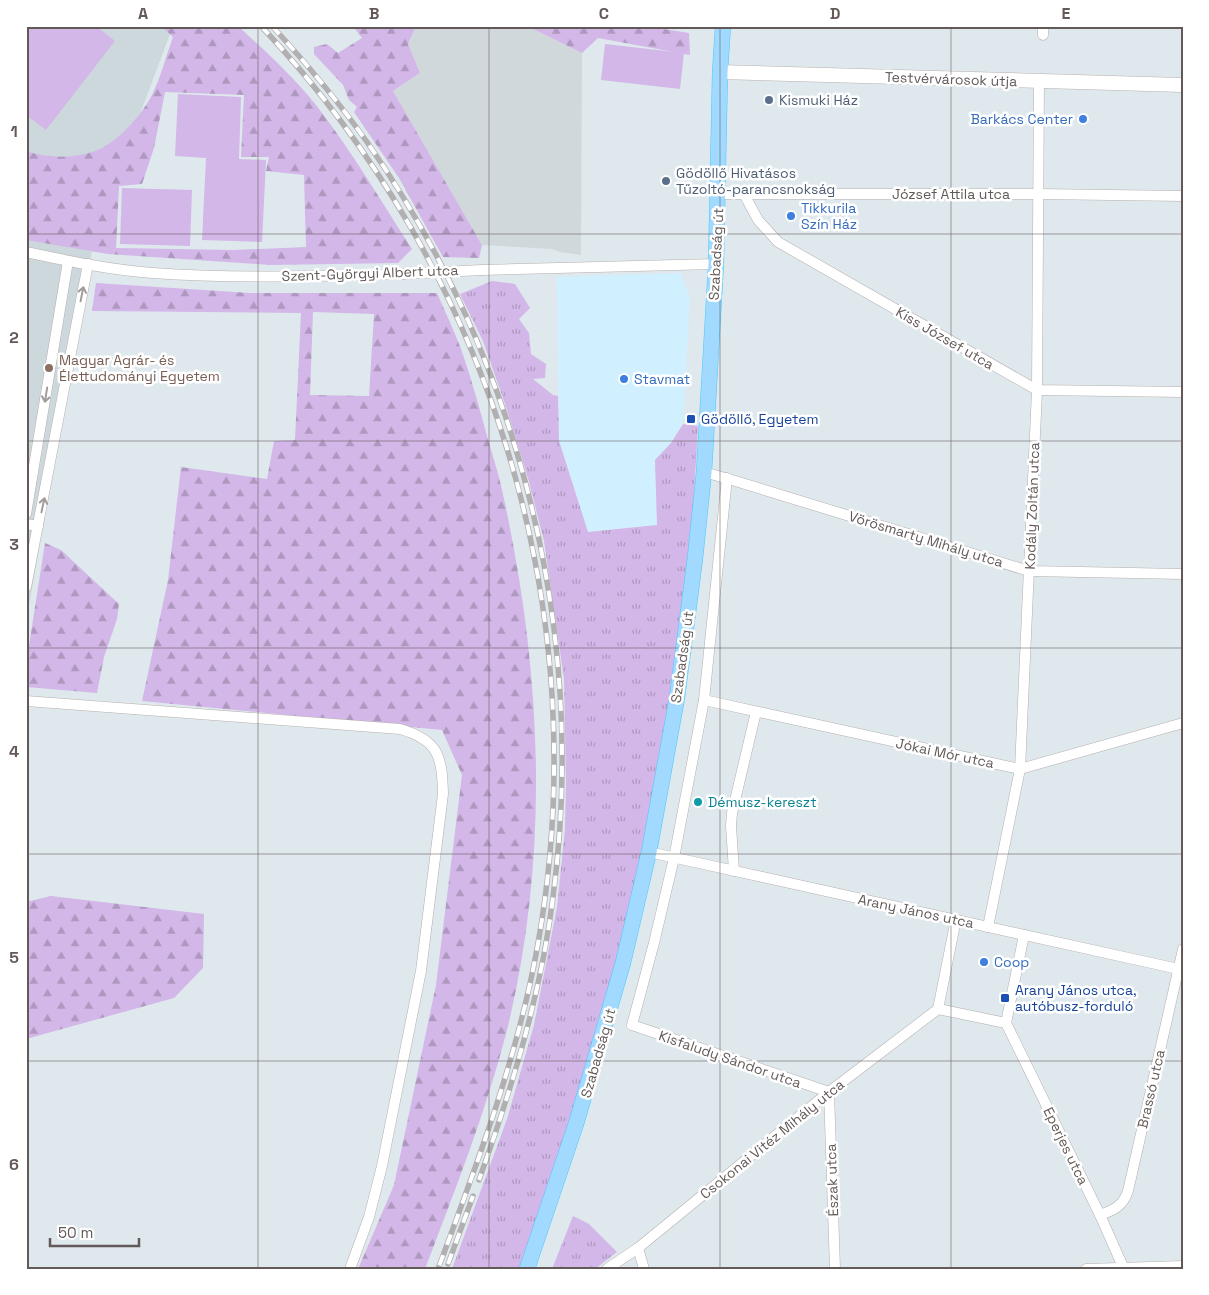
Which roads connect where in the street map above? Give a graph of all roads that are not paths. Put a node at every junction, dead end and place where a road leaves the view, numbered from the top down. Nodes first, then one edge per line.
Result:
1 (723, 26) edge
2 (720, 72) junction
3 (1039, 82) junction
4 (1183, 85) edge
5 (718, 194) junction
6 (744, 194) junction
7 (1038, 194) junction
8 (1183, 196) edge
9 (26, 252) edge
10 (68, 261) junction
11 (88, 264) junction
12 (716, 264) junction
13 (60, 319) junction
14 (78, 320) junction
15 (1036, 390) junction
16 (1183, 392) edge
17 (704, 472) junction
18 (728, 478) junction
19 (26, 514) edge
20 (26, 524) edge
21 (38, 526) junction
22 (1029, 571) junction
23 (1183, 574) edge
24 (26, 587) edge
25 (704, 700) junction
26 (26, 701) edge
27 (756, 712) junction
28 (1183, 723) edge
29 (1020, 769) junction
30 (649, 852) junction
31 (674, 858) junction
32 (734, 871) junction
33 (956, 919) junction
34 (988, 927) junction
35 (1024, 935) junction
36 (1183, 949) edge
37 (1181, 969) edge
38 (938, 1009) junction
39 (1006, 1023) junction
40 (632, 1025) joint
41 (829, 1092) junction
42 (1100, 1215) junction
43 (638, 1248) junction
44 (1183, 1266) edge
45 (1123, 1268) edge
46 (350, 1269) edge
47 (527, 1269) edge
48 (607, 1269) edge
49 (644, 1269) edge
50 (835, 1269) edge
51 (1086, 1269) edge

1 - 2 main road, Szabadság út
2 - 3 street, Testvérvárosok útja
2 - 5 main road, Szabadság út
3 - 4 street, Testvérvárosok útja
3 - 7 street, Kodály Zoltán utca
5 - 6 street, József Attila utca
5 - 12 main road, Szabadság út
6 - 7 street, József Attila utca
6 - 15 street, Kiss József utca
7 - 8 street, József Attila utca
7 - 15 street, Kodály Zoltán utca
9 - 10 street, Szent-Györgyi Albert utca
10 - 11 street, Szent-Györgyi Albert utca
10 - 13 street
11 - 12 street, Szent-Györgyi Albert utca, bridge
14 -> 11 street
12 - 17 main road, Szabadság út
13 - 14 street
13 -> 19 street
21 -> 14 street
15 - 16 street, Kiss József utca
15 - 22 street, Kodály Zoltán utca
17 - 18 street, Vörösmarty Mihály utca
17 - 30 main road, Szabadság út
18 - 22 street, Vörösmarty Mihály utca
18 - 25 street, Szabadság út
20 - 21 street
21 - 24 street
22 - 23 street, Vörösmarty Mihály utca
22 - 29 street, Kodály Zoltán utca
25 - 27 street, Jókai Mór utca
25 - 31 street, Szabadság út
26 - 46 street
27 - 29 street, Jókai Mór utca
27 - 32 street
28 - 29 street, Jókai Mór utca
29 - 34 street, Kodály Zoltán utca
30 - 31 street, Arany János utca
30 - 47 main road, Szabadság út
31 - 32 street, Arany János utca
31 - 40 street, Szabadság út
32 - 33 street, Arany János utca
33 - 34 street, Arany János utca
33 - 38 street
34 - 35 street, Arany János utca
35 - 37 street, Arany János utca
35 - 39 street
36 - 37 street, Brassó utca
37 - 42 street, Brassó utca
38 - 39 street
38 - 41 street, Csokonai Vitéz Mihály utca
39 - 42 street, Eperjes utca
40 - 41 street, Kisfaludy Sándor utca
41 - 43 street, Csokonai Vitéz Mihály utca
41 - 50 street, Észak utca
42 - 45 street, Eperjes utca
43 - 48 street, Csokonai Vitéz Mihály utca
43 - 49 street
44 - 45 street
45 - 51 street

